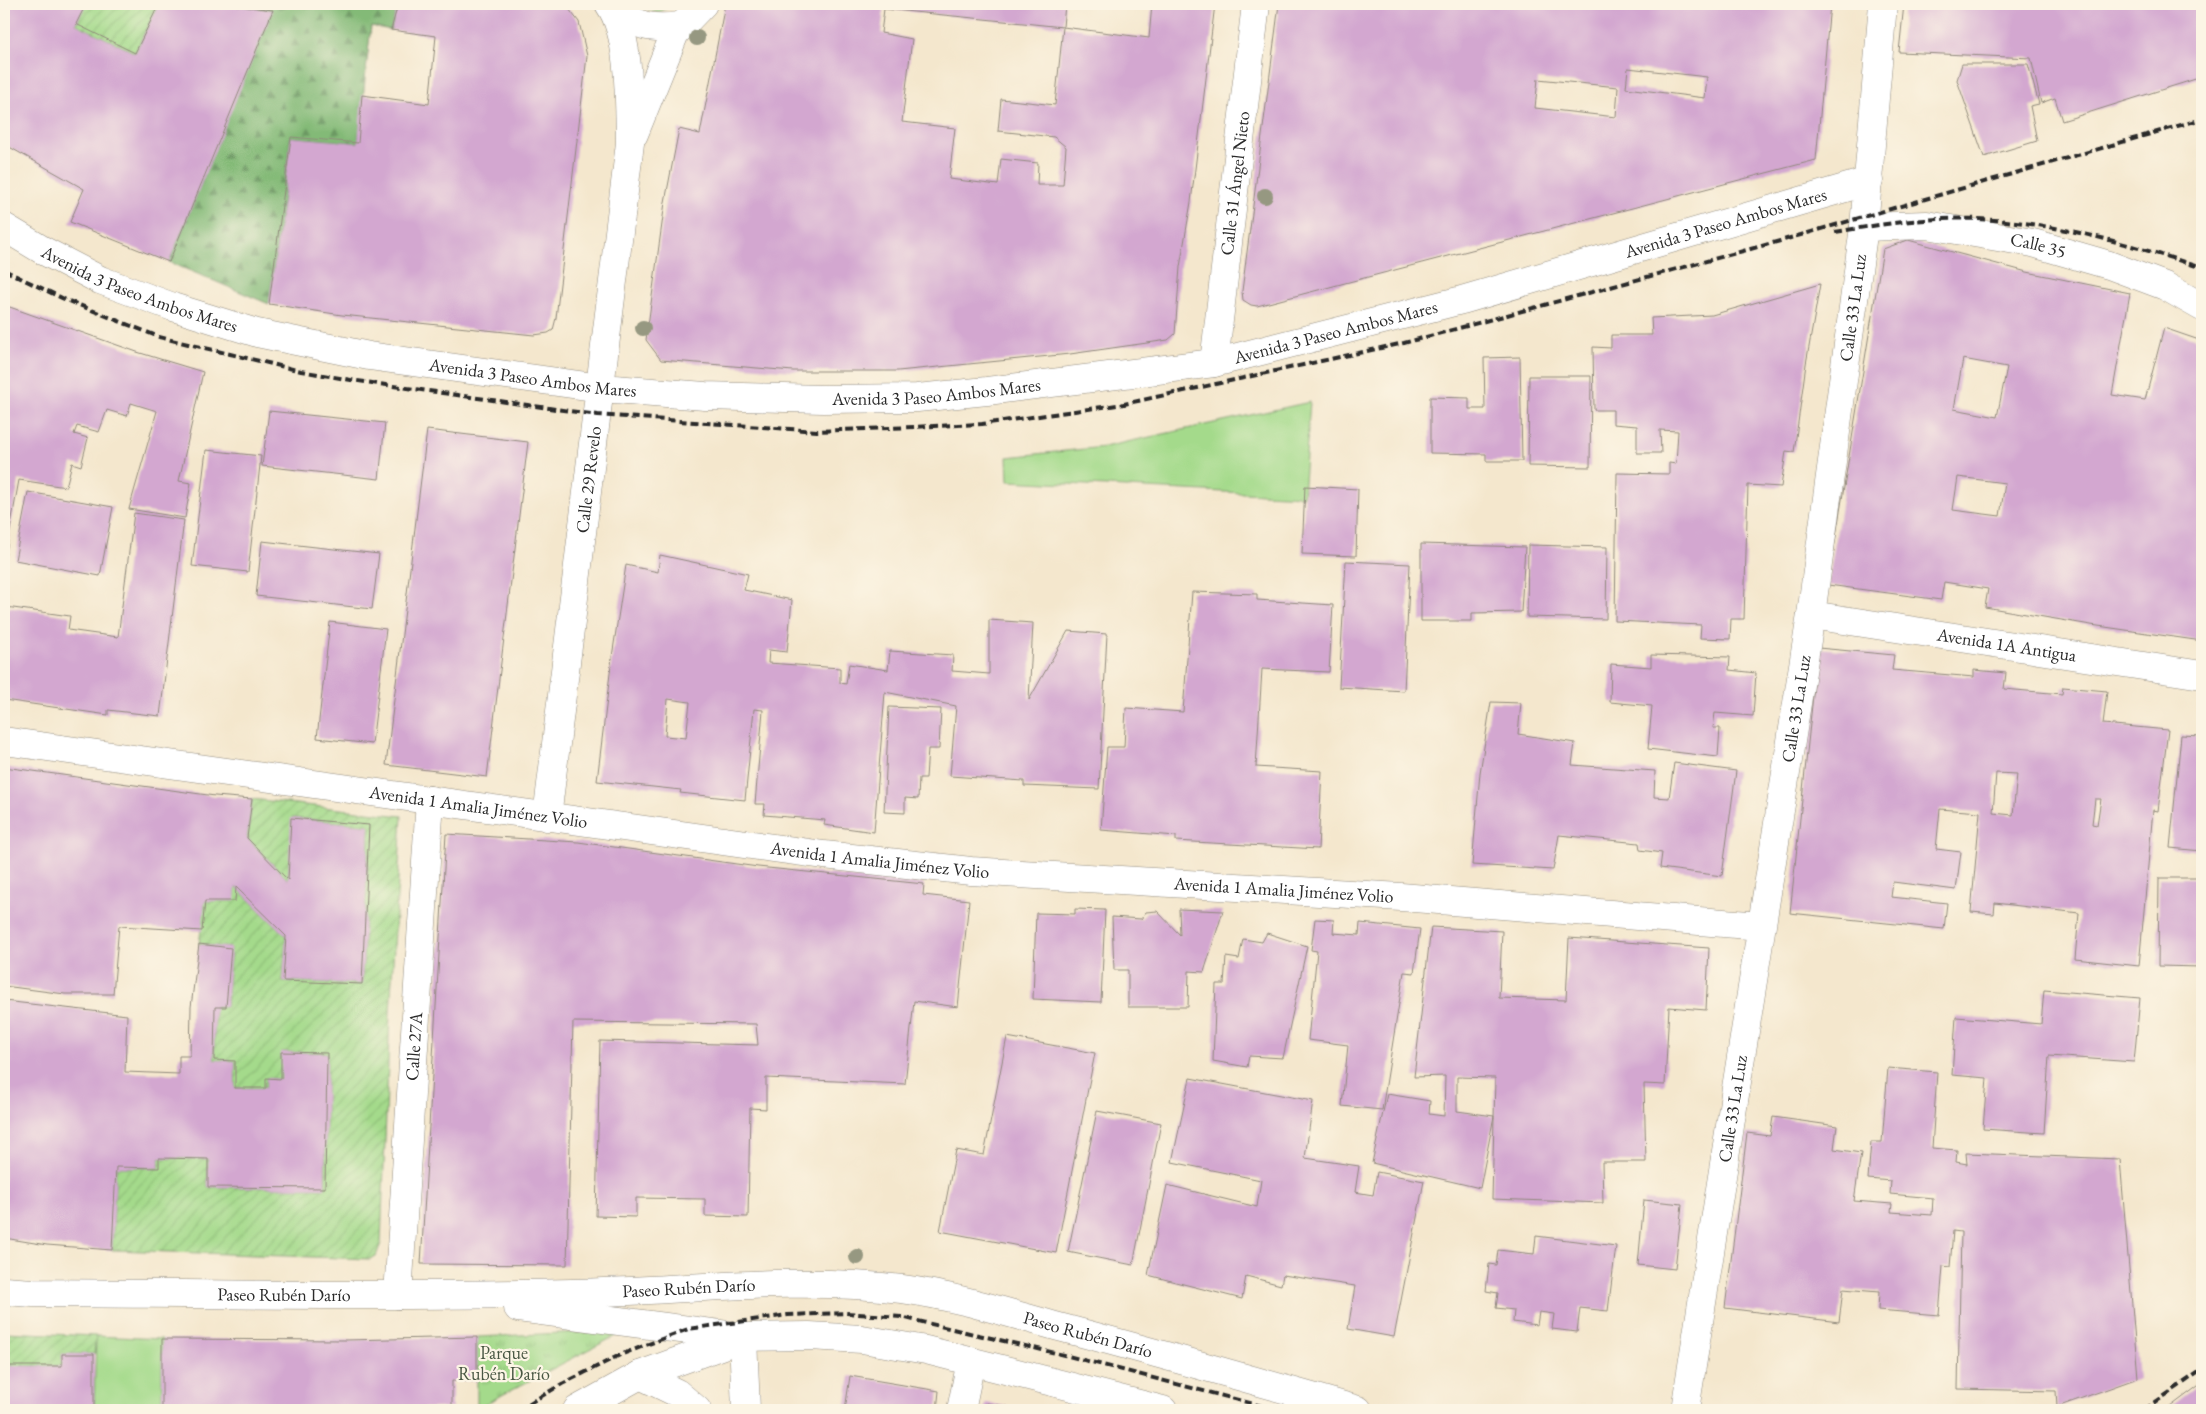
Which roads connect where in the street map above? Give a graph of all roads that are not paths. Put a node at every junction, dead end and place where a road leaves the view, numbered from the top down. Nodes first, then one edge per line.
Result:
1 (703, 4) edge
2 (1256, 4) edge
3 (1883, 4) edge
4 (610, 5) edge
5 (680, 26) junction
6 (630, 143) junction
7 (1869, 181) junction
8 (4, 227) edge
9 (1864, 227) junction
10 (2202, 307) edge
11 (1214, 363) junction
12 (601, 388) junction
13 (1811, 615) junction
14 (2202, 675) edge
15 (4, 741) edge
16 (430, 800) junction
17 (547, 817) junction
18 (1761, 926) junction
19 (4, 1291) edge
20 (408, 1295) junction
21 (743, 1337) junction
22 (971, 1361) junction
23 (640, 1375) junction
24 (577, 1410) edge
25 (697, 1410) edge
26 (746, 1410) edge
27 (961, 1410) edge
28 (1163, 1410) edge
29 (1358, 1410) edge
30 (1685, 1410) edge

1 - 5 main road
2 - 11 main road, Calle 31 Ángel Nieto
3 - 7 main road, Calle 33 La Luz
4 - 5 main road
4 - 6 main road
5 - 6 main road
6 - 12 main road, Calle 29 Revelo
7 - 9 main road, Calle 33 La Luz
7 - 11 main road, Avenida 3 Paseo Ambos Mares
8 - 12 main road, Avenida 3 Paseo Ambos Mares
9 - 10 main road, Calle 35
9 - 13 main road, Calle 33 La Luz
11 - 12 main road, Avenida 3 Paseo Ambos Mares
12 - 17 main road, Calle 29 Revelo
13 - 14 main road, Avenida 1A Antigua
13 - 18 main road, Calle 33 La Luz
15 - 16 main road, Avenida 1 Amalia Jiménez Volio
16 - 17 main road, Avenida 1 Amalia Jiménez Volio
16 - 20 main road, Calle 27A
17 - 18 main road, Avenida 1 Amalia Jiménez Volio
18 - 30 main road, Calle 33 La Luz
19 - 20 main road, Paseo Rubén Darío
20 - 21 main road
20 - 29 main road, Paseo Rubén Darío
21 - 22 main road
21 - 23 main road
21 - 26 main road
22 - 27 main road
22 - 28 main road
23 - 24 main road
23 - 25 main road

